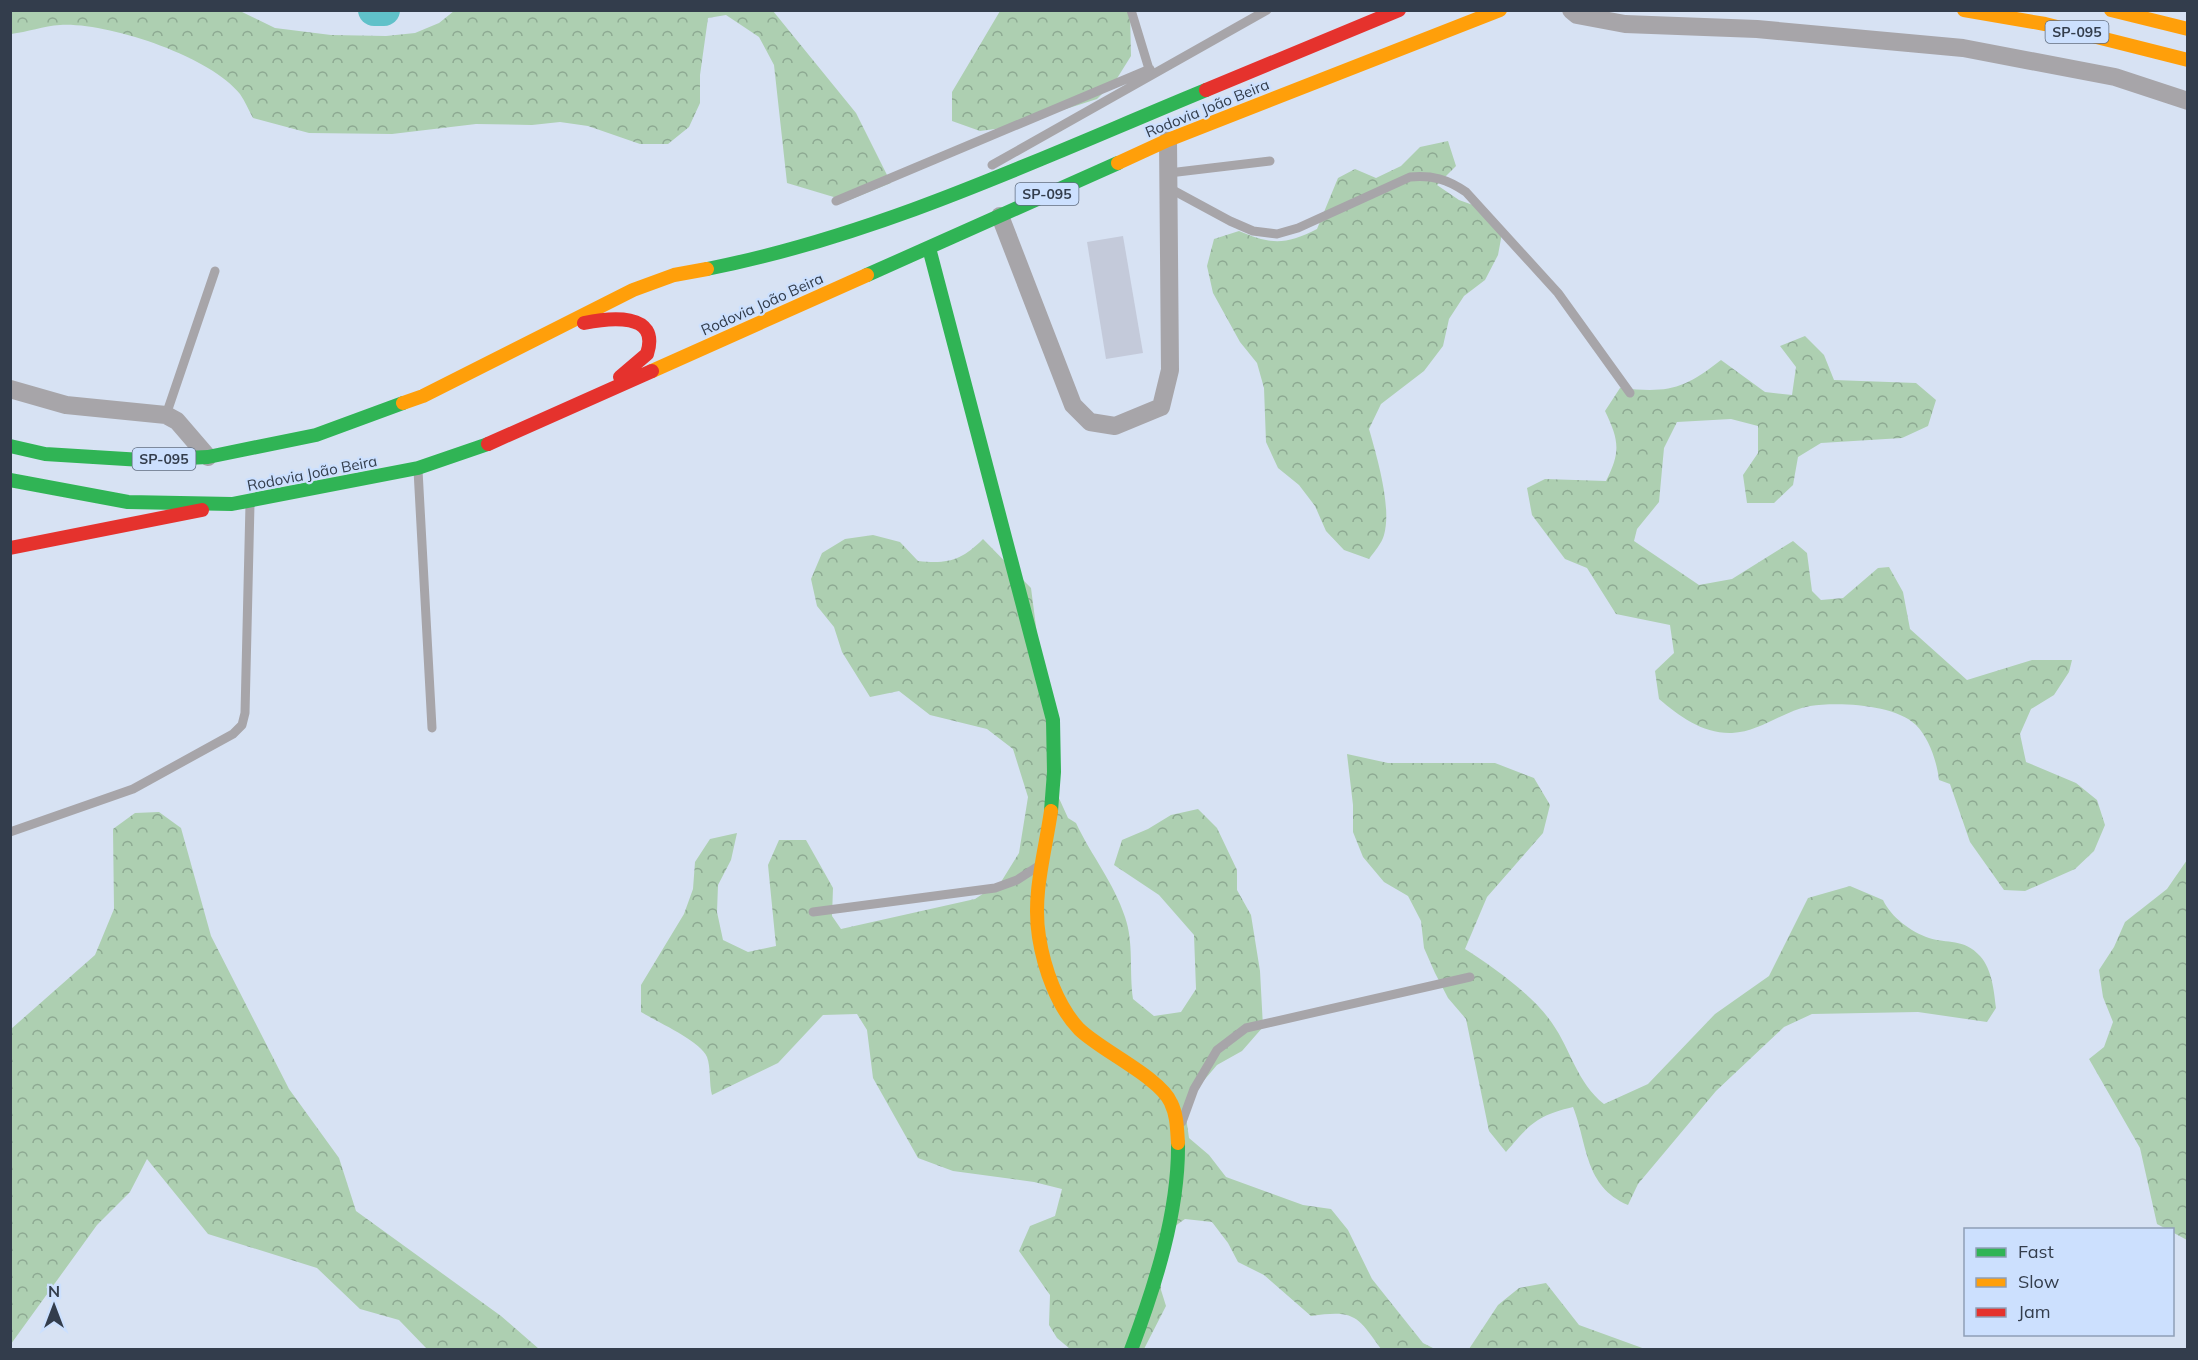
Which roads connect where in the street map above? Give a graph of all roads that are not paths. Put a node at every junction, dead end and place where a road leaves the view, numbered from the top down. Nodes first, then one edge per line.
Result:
1 (1131, 10) edge
2 (1267, 10) edge
3 (1399, 10) edge
4 (1500, 10) edge
5 (1571, 10) edge
6 (1964, 10) edge
7 (2110, 10) edge
8 (2187, 29) edge
9 (1191, 52) junction
10 (2187, 60) edge
11 (1149, 69) junction
12 (2187, 101) edge
13 (1168, 140) junction
14 (1270, 161) dead end
15 (986, 168) dead end
16 (975, 174) dead end
17 (1169, 180) junction
18 (836, 201) dead end
19 (903, 214) junction
20 (1000, 216) junction
21 (929, 248) junction
22 (215, 271) dead end
23 (561, 326) junction
24 (10, 389) edge
25 (601, 393) junction
26 (1630, 393) dead end
27 (166, 415) junction
28 (10, 441) edge
29 (10, 446) edge
30 (45, 454) junction
31 (208, 456) junction
32 (418, 468) junction
33 (10, 480) edge
34 (250, 502) junction
35 (232, 504) junction
36 (10, 548) edge
37 (432, 728) dead end
38 (10, 832) edge
39 (1043, 863) junction
40 (813, 912) dead end
41 (1470, 977) dead end
42 (1179, 1132) junction
43 (1131, 1350) edge

1 - 11 lane
2 - 9 lane
3 - 19 main road, Rodovia João Beira / SP-095
4 - 13 main road, Rodovia João Beira / SP-095
5 - 12 street
6 - 10 main road, SP-095
7 - 8 main road, SP-095
9 - 11 lane
9 - 15 lane
11 - 18 lane
13 - 17 street
13 - 20 main road, Rodovia João Beira / SP-095
14 - 17 lane
16 - 19 lane
17 - 20 street
17 - 26 lane
19 - 23 main road, Rodovia João Beira / SP-095
20 - 21 main road, Rodovia João Beira / SP-095
21 - 25 main road, Rodovia João Beira / SP-095
21 - 39 main road
22 - 27 lane
23 - 25 main road
23 - 31 main road, Rodovia João Beira / SP-095
24 - 27 street
25 - 32 main road, Rodovia João Beira / SP-095
27 - 31 street
28 - 30 street
29 - 30 main road, Rodovia João Beira / SP-095
30 - 31 main road, Rodovia João Beira / SP-095
32 - 34 main road, Rodovia João Beira / SP-095
32 - 37 lane
33 - 35 main road, Rodovia João Beira / SP-095
34 - 35 main road, Rodovia João Beira / SP-095
34 - 38 lane
35 - 36 main road
39 - 40 lane
39 - 42 main road
41 - 42 lane
42 - 43 main road

